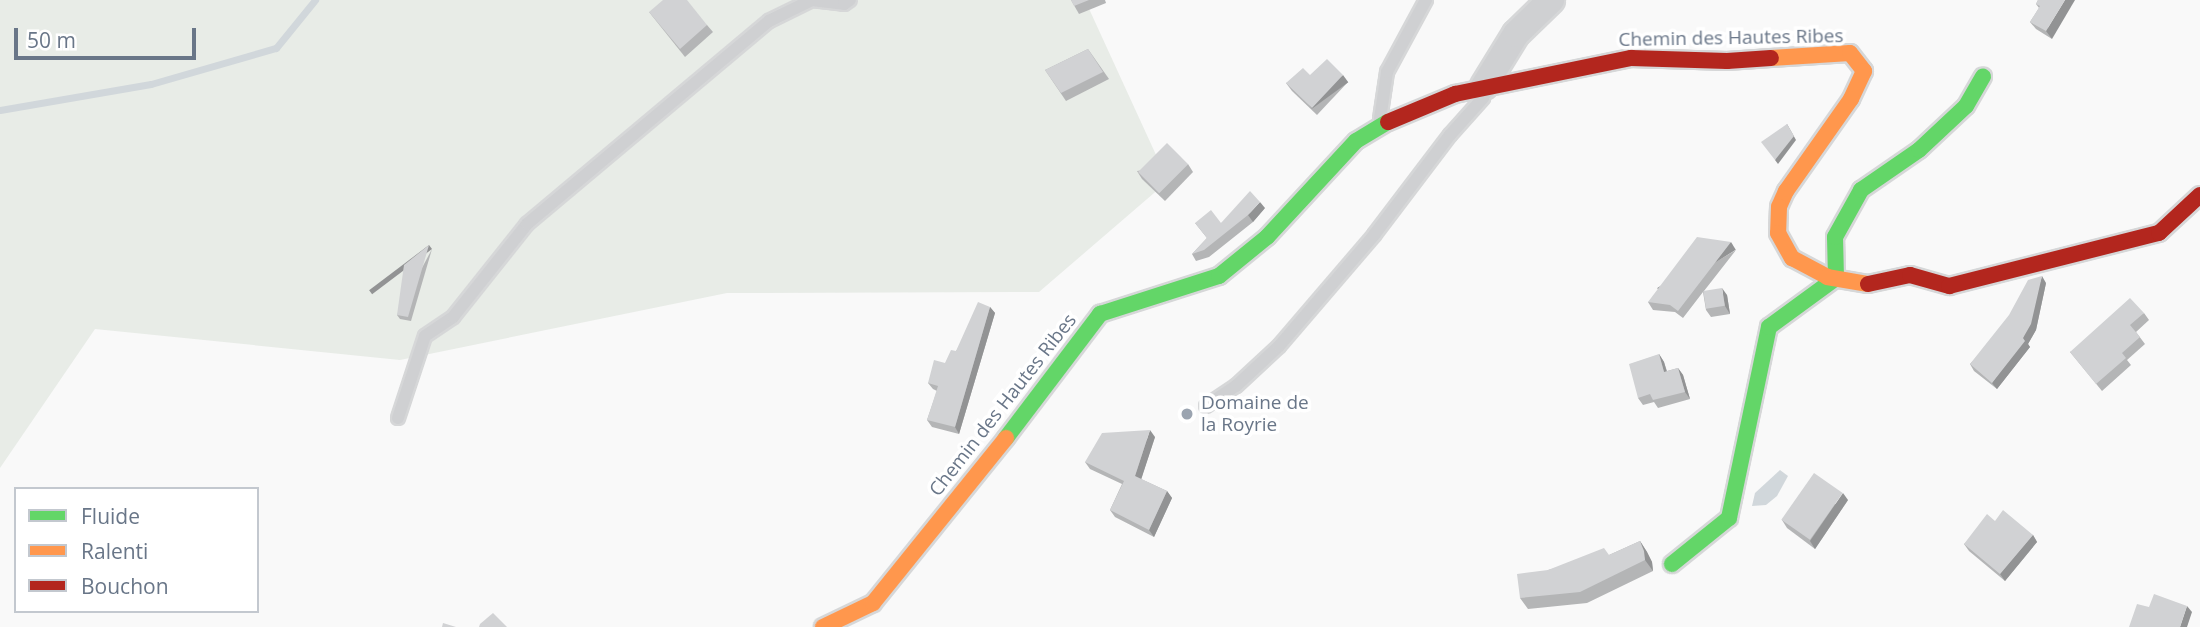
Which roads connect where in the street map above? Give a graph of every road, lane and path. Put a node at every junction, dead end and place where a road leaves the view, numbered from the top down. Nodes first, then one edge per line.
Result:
1 (850, 0) edge
2 (1426, 0) edge
3 (1551, 0) edge
4 (1983, 77) dead end
5 (1489, 85) junction
6 (1379, 126) junction
7 (2200, 195) edge
8 (1836, 278) junction
9 (1206, 406) dead end
10 (398, 418) dead end
11 (1672, 564) dead end
12 (823, 627) edge

1 - 10 lane
2 - 6 lane
3 - 5 street
4 - 8 street
5 - 6 street, Chemin des Hautes Ribes
5 - 8 street, Chemin des Hautes Ribes
5 - 9 lane
6 - 12 street, Chemin des Hautes Ribes
7 - 8 street, Chemin des Hautes Ribes
8 - 11 street

